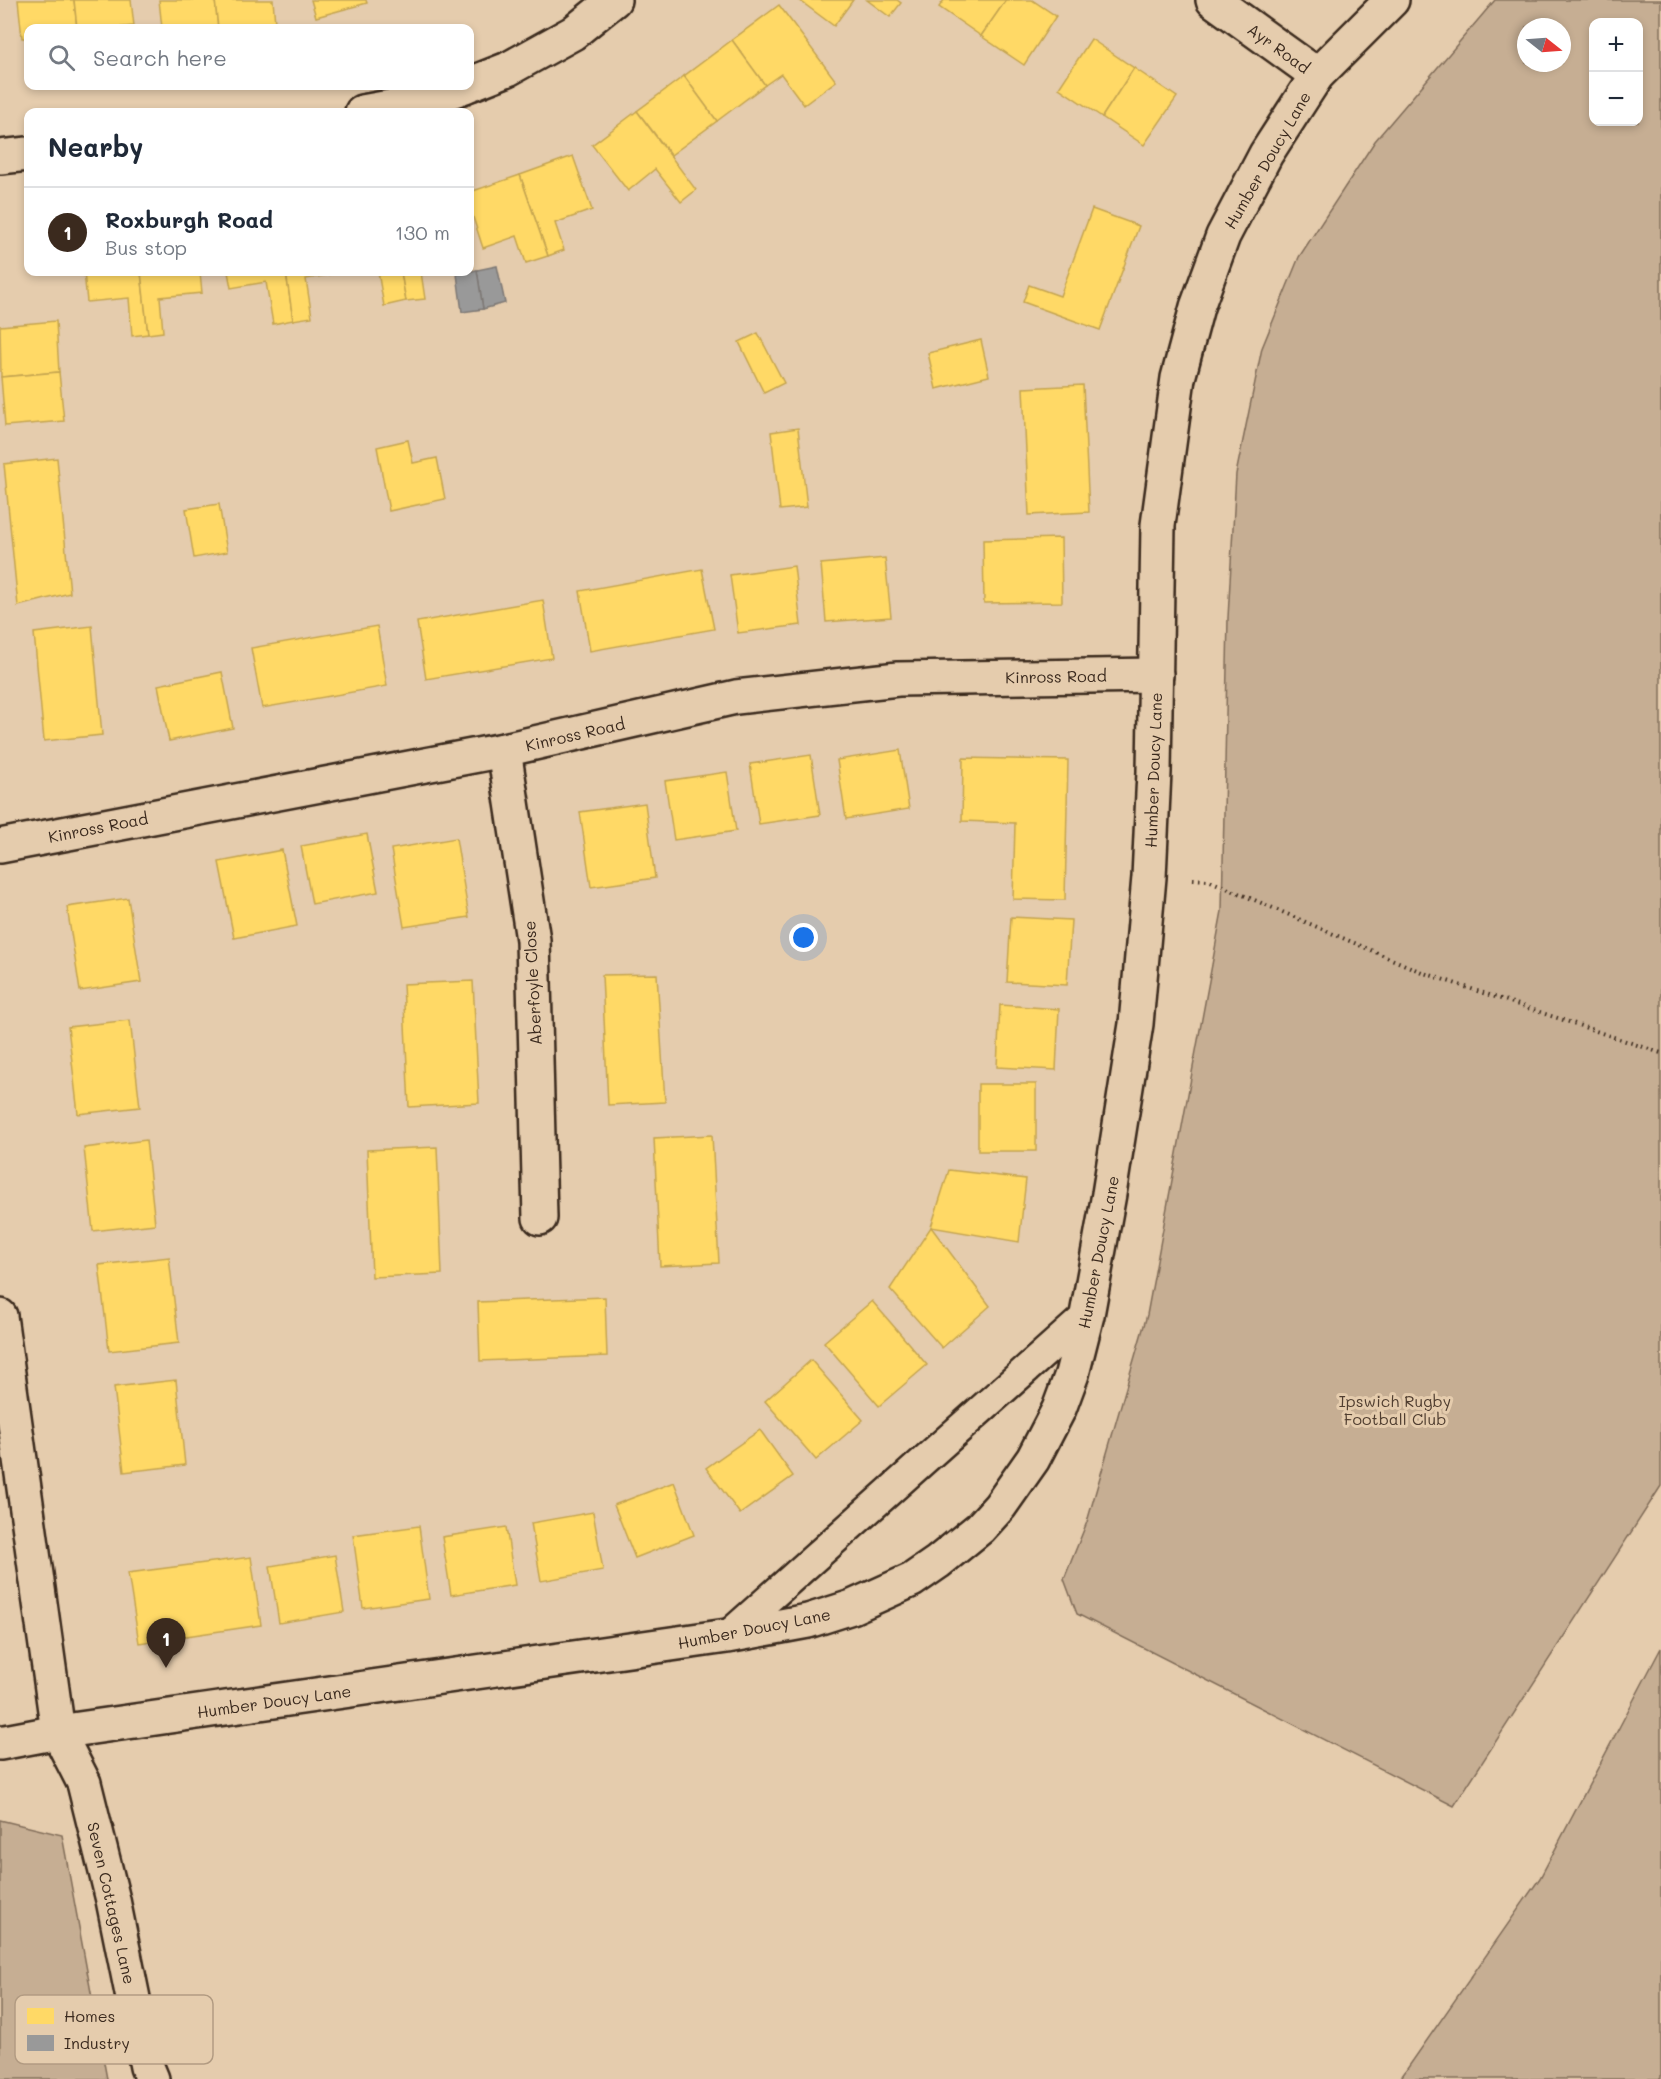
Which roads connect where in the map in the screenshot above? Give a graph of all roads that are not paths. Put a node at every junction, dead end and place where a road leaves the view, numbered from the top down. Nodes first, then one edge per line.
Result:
1 (614, 0) edge
2 (1213, 0) edge
3 (1392, 0) edge
4 (1317, 75) junction
5 (474, 82) edge
6 (454, 90) edge
7 (384, 108) edge
8 (24, 154) edge
9 (0, 157) edge
10 (1156, 675) junction
11 (504, 750) junction
12 (0, 846) edge
13 (540, 1218) dead end
14 (1087, 1315) junction
15 (0, 1316) edge
16 (727, 1636) junction
17 (58, 1732) junction
18 (0, 1743) edge
19 (132, 1995) edge
20 (146, 2064) edge
21 (152, 2079) edge

1 - 5 street
2 - 4 street, Ayr Road
3 - 4 street, Humber Doucy Lane
4 - 10 street, Humber Doucy Lane
6 - 7 street
8 - 9 street
10 - 11 street, Kinross Road
10 - 14 street, Humber Doucy Lane
11 - 12 street, Kinross Road
11 - 13 street, Aberfoyle Close
14 - 16 lane
14 - 16 street, Humber Doucy Lane
15 - 17 street, Seven Cottages Lane
16 - 17 street, Humber Doucy Lane
17 - 18 street, Humber Doucy Lane
17 - 19 street, Seven Cottages Lane
20 - 21 street, Seven Cottages Lane

